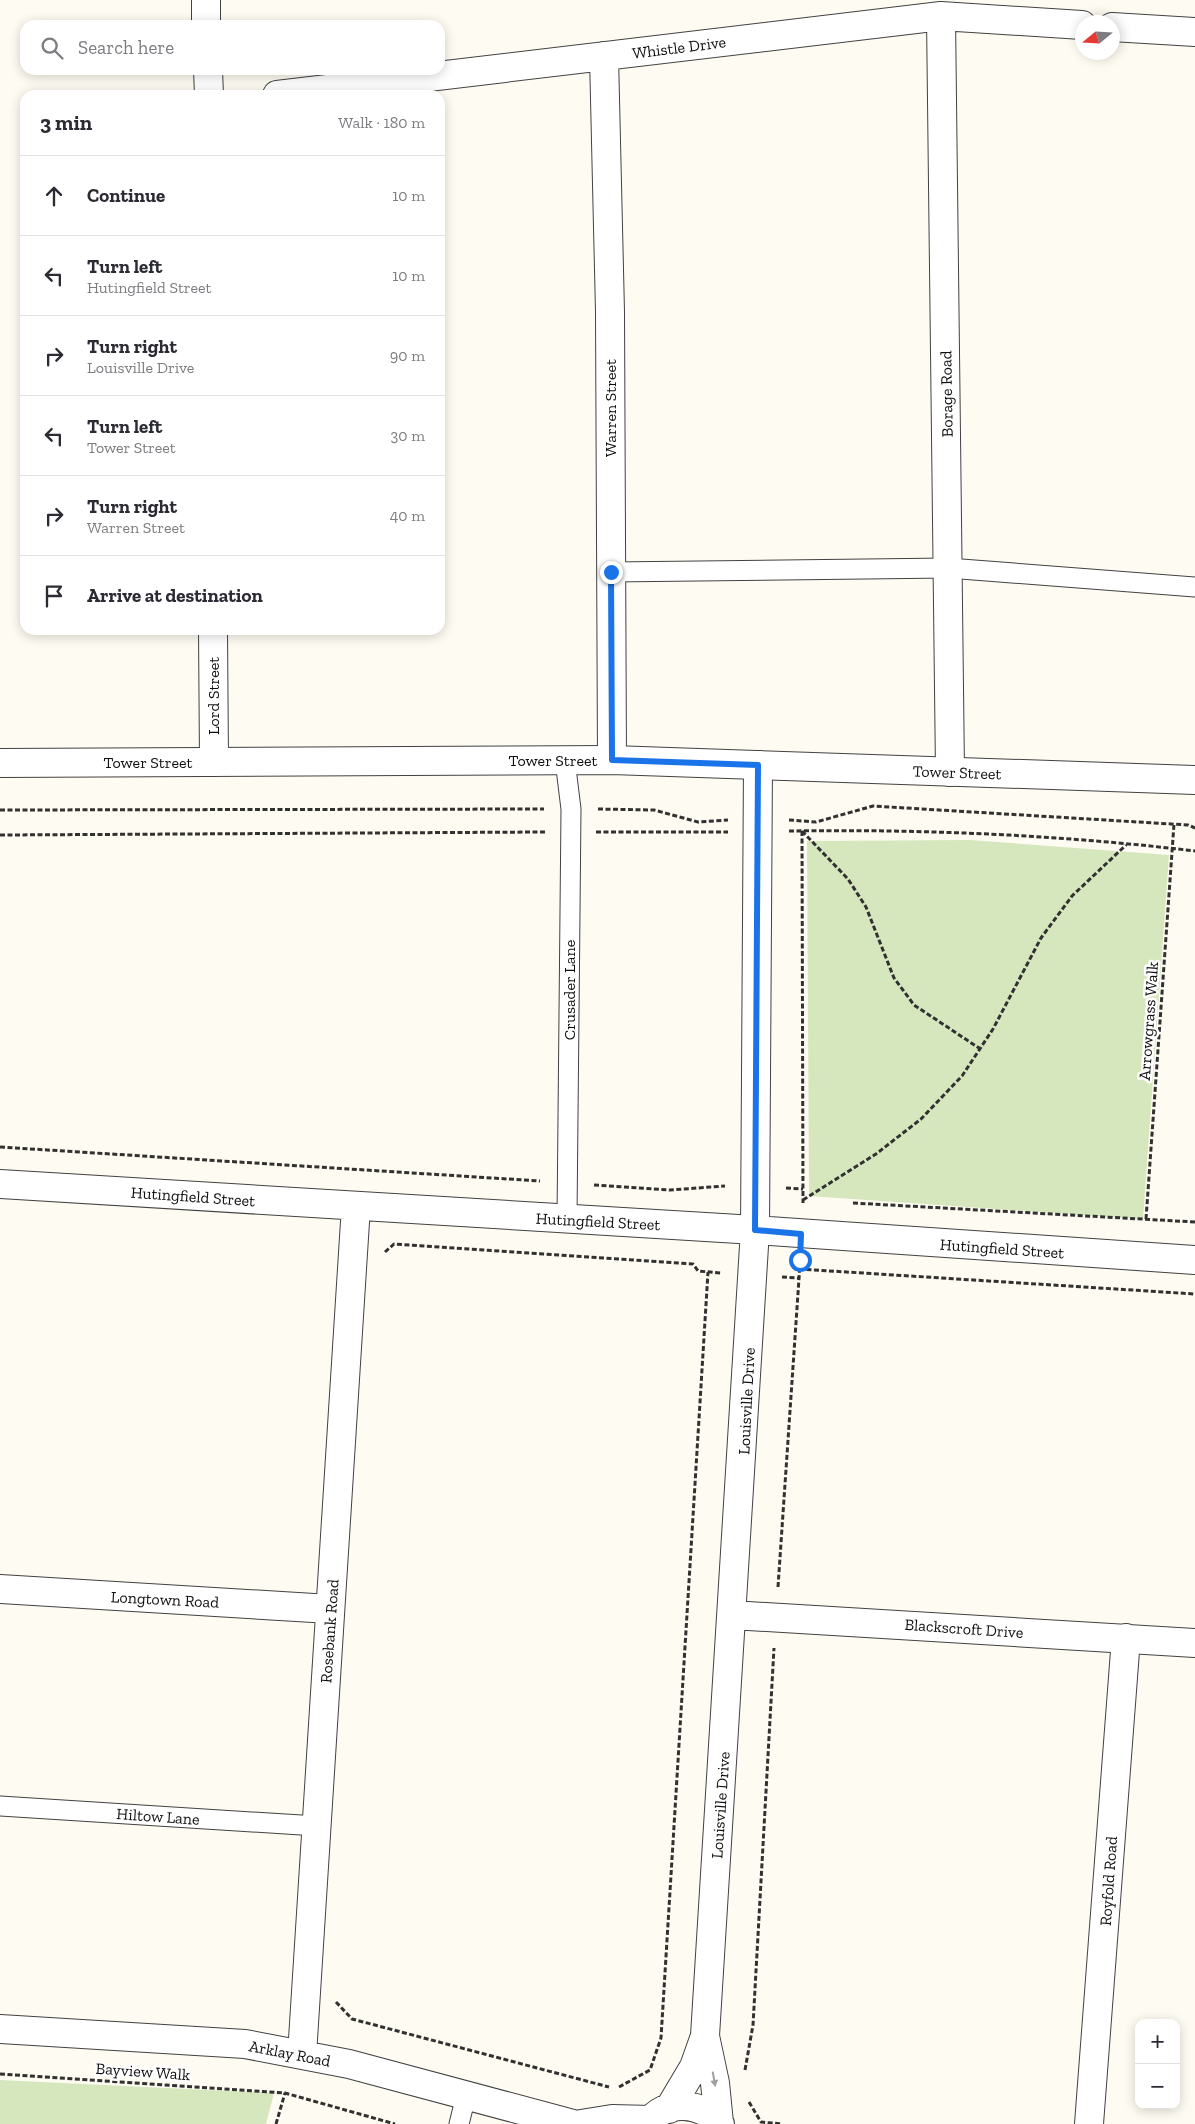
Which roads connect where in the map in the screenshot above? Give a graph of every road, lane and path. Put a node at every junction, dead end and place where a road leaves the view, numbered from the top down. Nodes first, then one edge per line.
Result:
1 (206, 0) edge
2 (941, 16) junction
3 (206, 20) edge
4 (1075, 25) edge
5 (1120, 27) edge
6 (1195, 32) edge
7 (604, 56) junction
8 (208, 75) edge
9 (445, 75) edge
10 (445, 75) edge
11 (209, 90) edge
12 (319, 90) edge
13 (948, 568) junction
14 (611, 572) junction
15 (1195, 587) edge
16 (213, 635) edge
17 (565, 760) junction
18 (612, 760) junction
19 (0, 762) edge
20 (214, 762) junction
21 (758, 765) junction
22 (950, 772) junction
23 (1195, 780) edge
24 (1174, 824) dead end
25 (1127, 845) dead end
26 (979, 1048) junction
27 (0, 1147) edge
28 (568, 1183) junction
29 (0, 1184) edge
30 (756, 1187) junction
31 (803, 1189) junction
32 (803, 1200) junction
33 (813, 1201) dead end
34 (852, 1203) dead end
35 (356, 1206) junction
36 (1146, 1219) junction
37 (567, 1220) junction
38 (1195, 1222) edge
39 (755, 1230) junction
40 (801, 1234) junction
41 (1195, 1260) edge
42 (384, 1262) dead end
43 (799, 1269) junction
44 (708, 1272) junction
45 (753, 1276) junction
46 (799, 1278) junction
47 (1195, 1294) edge
48 (0, 1589) edge
49 (330, 1609) junction
50 (732, 1615) junction
51 (776, 1616) junction
52 (1126, 1638) junction
53 (1195, 1643) edge
54 (0, 1806) edge
55 (317, 1826) junction
56 (336, 2002) dead end
57 (0, 2029) edge
58 (705, 2036) junction
59 (302, 2055) junction
60 (745, 2072) dead end
61 (0, 2074) edge
62 (285, 2094) junction
63 (466, 2096) junction
64 (747, 2098) dead end
65 (656, 2118) edge
66 (719, 2123) edge
67 (276, 2124) edge
68 (395, 2124) edge
69 (459, 2124) edge
70 (573, 2124) edge
71 (581, 2124) edge
72 (782, 2124) edge
73 (1089, 2124) edge

1 - 3 street
2 - 4 street, Whistle Drive
2 - 7 street, Whistle Drive
2 - 13 street, Borage Road
5 - 6 street
7 - 9 street, Whistle Drive
7 - 14 street, Warren Street
8 - 11 street
10 - 12 street, Whistle Drive
13 - 14 lane
13 - 15 lane
13 - 22 street, Borage Road
14 - 18 street, Warren Street
16 - 20 street, Lord Street
17 - 18 street, Tower Street
17 - 20 street, Tower Street
17 - 28 lane, Crusader Lane
18 - 21 street, Tower Street
19 - 20 street, Tower Street
21 - 22 street, Tower Street
21 - 30 street, Louisville Drive
22 - 23 street, Tower Street
24 - 36 path, Arrowgrass Walk
25 - 26 path
26 - 31 path
26 - 32 path
27 - 28 path
28 - 30 path
28 - 37 lane, Crusader Lane
29 - 35 street, Hutingfield Street
30 - 31 path
30 - 39 street, Louisville Drive
31 - 32 path
32 - 33 path
32 - 40 path
34 - 36 path
35 - 37 street, Hutingfield Street
35 - 49 street, Rosebank Road
36 - 38 path
37 - 39 street, Hutingfield Street
39 - 40 street, Hutingfield Street
39 - 45 street, Louisville Drive
40 - 41 street, Hutingfield Street
40 - 43 path
42 - 44 path
43 - 46 path
43 - 47 path
44 - 45 path
44 - 56 path
45 - 46 path
45 - 50 street, Louisville Drive
46 - 51 path
48 - 49 street, Longtown Road
49 - 55 street, Rosebank Road
50 - 51 street, Blackscroft Drive
50 - 58 street, Louisville Drive
51 - 52 street, Blackscroft Drive
51 - 60 path
52 - 53 street, Blackscroft Drive
52 - 73 street, Royfold Road
54 - 55 lane, Hiltow Lane
55 - 59 street, Rosebank Road
57 - 59 street, Arklay Road
58 - 65 street, Louisville Drive
58 -> 66 street, Louisville Drive
59 - 63 street, Arklay Road
61 - 62 path, Bayview Walk
62 - 67 path
62 - 68 path, Bayview Walk
63 - 69 lane
63 - 70 street, Arklay Road
64 - 72 path
65 - 66 street
65 - 71 street

